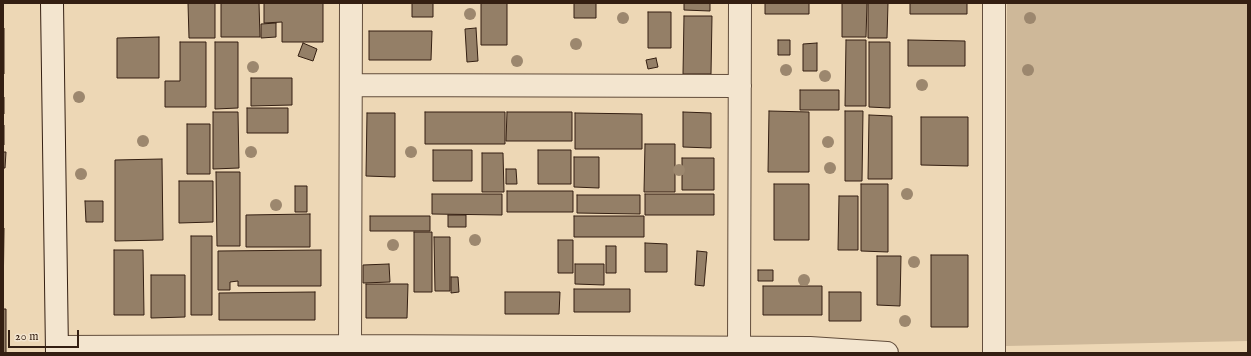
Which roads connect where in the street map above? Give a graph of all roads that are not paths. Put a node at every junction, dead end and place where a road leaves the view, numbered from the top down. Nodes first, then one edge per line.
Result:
1 (52, 3) edge
2 (351, 3) edge
3 (740, 3) edge
4 (994, 3) edge
5 (351, 85) junction
6 (740, 86) junction
7 (350, 346) junction
8 (739, 348) junction
9 (57, 350) edge
10 (810, 350) edge
11 (887, 353) edge
12 (994, 353) edge

1 - 9 street
2 - 5 street
3 - 6 street
4 - 12 street
5 - 6 street
5 - 7 street
6 - 8 street
7 - 8 street
7 - 9 street
8 - 10 street
10 - 11 street

